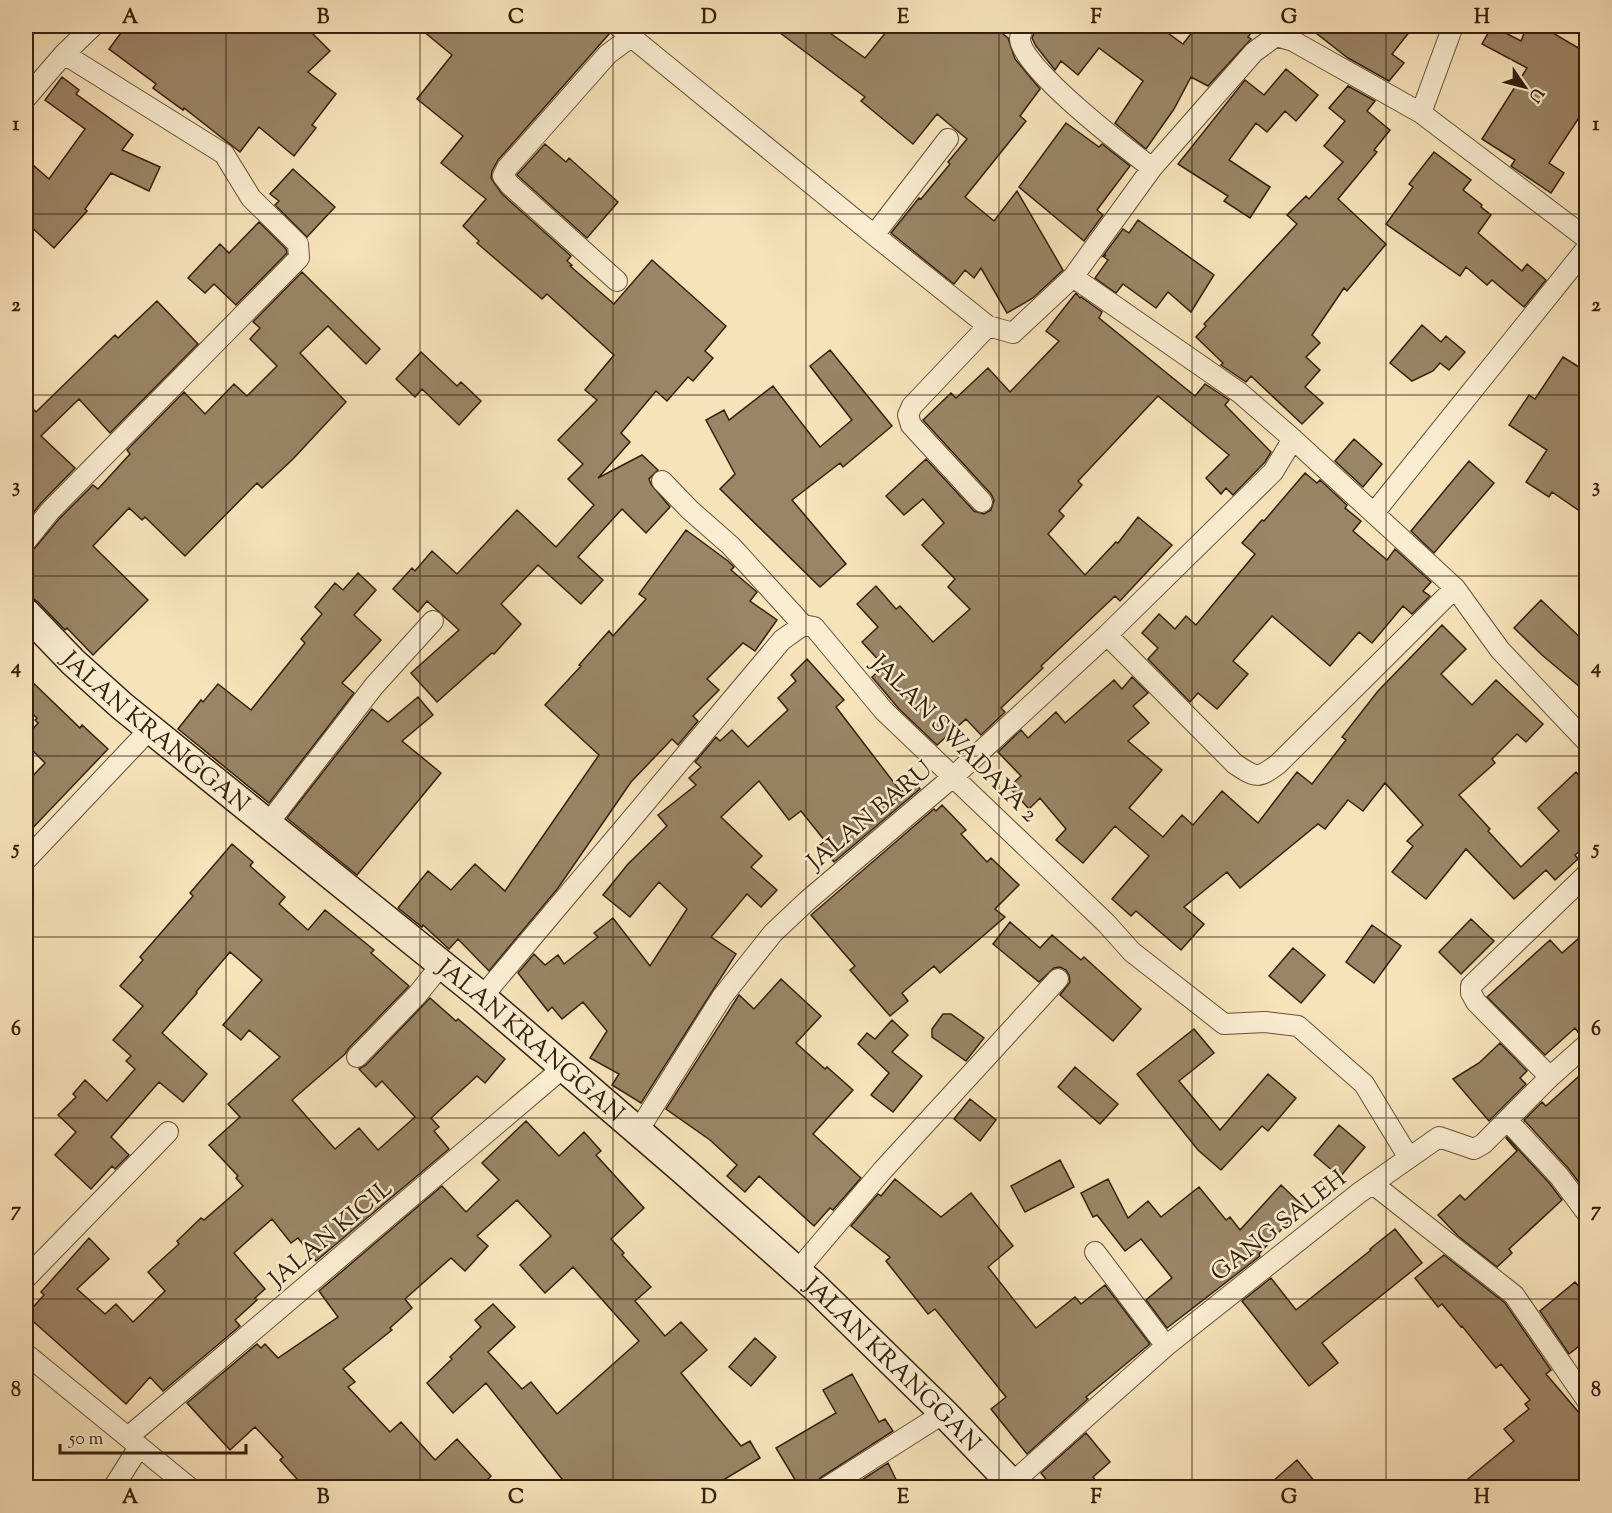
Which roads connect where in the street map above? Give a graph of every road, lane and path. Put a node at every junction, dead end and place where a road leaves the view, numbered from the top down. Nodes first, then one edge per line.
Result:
1 (93, 26) edge
2 (1024, 26) edge
3 (1453, 26) edge
4 (624, 31) edge
5 (64, 54) junction
6 (26, 98) edge
7 (1420, 113) junction
8 (948, 139) dead end
9 (1152, 168) junction
10 (874, 235) junction
11 (1587, 238) edge
12 (1587, 249) edge
13 (1073, 277) junction
14 (617, 281) dead end
15 (988, 326) junction
16 (1293, 439) junction
17 (662, 481) dead end
18 (982, 502) dead end
19 (1374, 513) junction
20 (26, 542) edge
21 (1455, 588) junction
22 (26, 613) edge
23 (433, 621) dead end
24 (803, 625) junction
25 (1107, 635) junction
26 (150, 729) junction
27 (1587, 741) edge
28 (954, 776) junction
29 (267, 825) junction
30 (26, 860) edge
31 (1587, 875) edge
32 (441, 965) junction
33 (1058, 979) dead end
34 (482, 997) junction
35 (1587, 1045) edge
36 (357, 1057) dead end
37 (564, 1068) junction
38 (1550, 1077) junction
39 (1507, 1120) junction
40 (638, 1131) junction
41 (168, 1132) dead end
42 (1409, 1158) junction
43 (1372, 1184) junction
44 (1587, 1212) edge
45 (1095, 1252) dead end
46 (797, 1271) junction
47 (26, 1278) edge
48 (1166, 1346) junction
49 (26, 1354) edge
50 (1587, 1399) edge
51 (944, 1413) junction
52 (134, 1442) junction
53 (1014, 1485) edge
54 (113, 1488) edge
55 (190, 1488) edge
56 (826, 1488) edge

1 - 5 street
2 - 9 street
3 - 7 street
4 - 10 street
4 - 14 street
5 - 6 street
5 - 20 street
7 - 9 street
7 - 11 street
8 - 10 street
9 - 13 street
10 - 15 street
12 - 19 street
13 - 15 street
13 - 16 street
15 - 18 street
16 - 19 street
16 - 25 street, JALAN BARU
17 - 24 street, JALAN SWADAYA 2
19 - 21 street
21 - 25 street
21 - 27 street
22 - 26 main road, JALAN KRANGGAN
23 - 29 street
24 - 28 street, JALAN SWADAYA 2
24 - 34 street
25 - 28 street, JALAN BARU
26 - 29 main road, JALAN KRANGGAN
26 - 30 street
28 - 40 street, JALAN BARU
28 - 42 street, JALAN SWADAYA 2
29 - 32 main road, JALAN KRANGGAN
31 - 38 street
32 - 34 main road, JALAN KRANGGAN
32 - 36 street
33 - 46 street
34 - 37 main road, JALAN KRANGGAN
35 - 38 street
37 - 40 main road, JALAN KRANGGAN
37 - 52 street, JALAN KICIL
38 - 39 street
39 - 42 street
39 - 44 street
40 - 46 main road, JALAN KRANGGAN
41 - 47 street
42 - 43 street
43 - 48 street, GANG SALEH
43 - 50 street, GANG SALEH
45 - 48 street
46 - 51 main road, JALAN KRANGGAN
48 - 53 street, GANG SALEH
49 - 52 street
51 - 53 main road, JALAN KRANGGAN
51 - 56 street
52 - 54 street, JALAN KICIL
52 - 55 street

